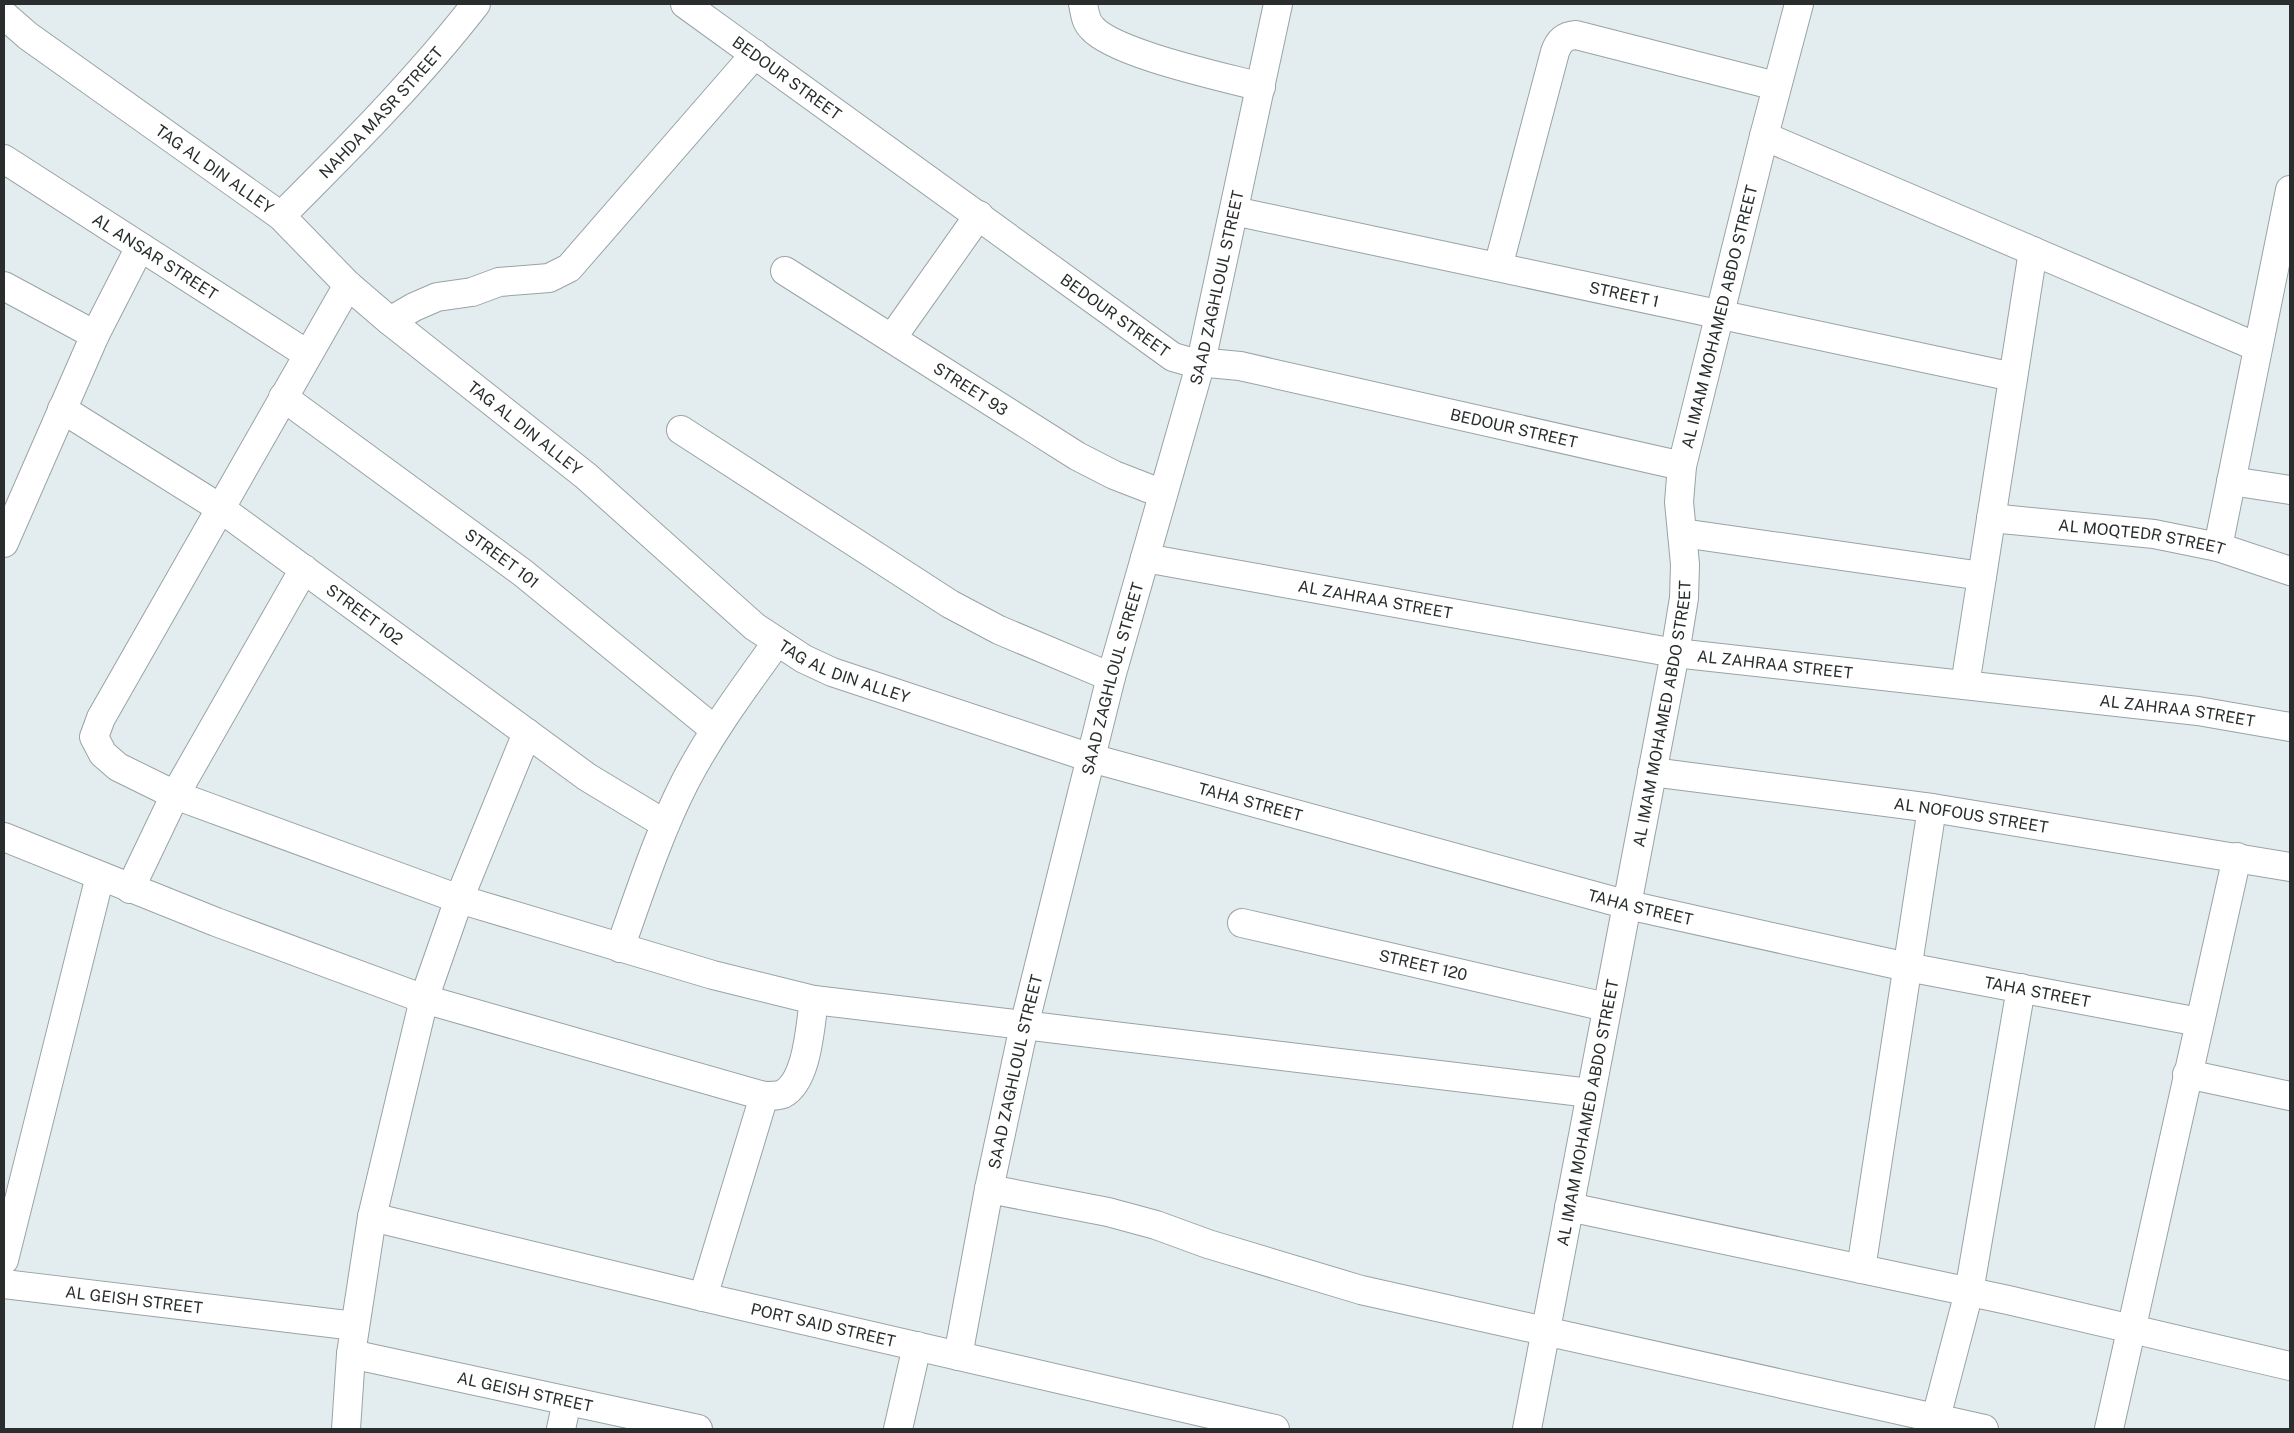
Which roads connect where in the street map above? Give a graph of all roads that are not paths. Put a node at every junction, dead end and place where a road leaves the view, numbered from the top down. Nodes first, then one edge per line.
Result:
1 (476, 4) edge
2 (685, 4) edge
3 (1083, 4) edge
4 (1278, 4) edge
5 (1799, 4) edge
6 (4, 15) edge
7 (755, 54) junction
8 (1261, 86) junction
9 (1776, 86) junction
10 (1764, 136) junction
11 (4, 159) edge
12 (2290, 190) edge
13 (1234, 211) junction
14 (979, 215) junction
15 (281, 216) junction
16 (140, 247) junction
17 (2033, 251) junction
18 (1498, 267) junction
19 (785, 271) dead end
20 (348, 285) junction
21 (4, 286) edge
22 (1720, 314) junction
23 (390, 321) junction
24 (95, 335) junction
25 (892, 338) junction
26 (2257, 347) junction
27 (307, 354) junction
28 (1201, 362) junction
29 (2013, 377) junction
30 (283, 397) junction
31 (62, 409) junction
32 (681, 430) dead end
33 (1682, 466) junction
34 (2231, 481) junction
35 (2290, 490) edge
36 (1163, 494) junction
37 (13, 496) edge
38 (220, 508) junction
39 (1991, 518) junction
40 (1682, 533) junction
41 (4, 543) edge
42 (2218, 547) junction
43 (1145, 558) junction
44 (304, 569) junction
45 (2290, 570) edge
46 (1982, 576) junction
47 (777, 642) junction
48 (1675, 653) junction
49 (1111, 677) junction
50 (1965, 685) junction
51 (2290, 727) edge
52 (715, 730) junction
53 (527, 733) junction
54 (1091, 758) junction
55 (1652, 772) junction
56 (175, 795) junction
57 (1932, 808) junction
58 (665, 824) junction
59 (4, 837) edge
60 (2237, 857) junction
61 (2290, 867) edge
62 (100, 876) junction
63 (130, 889) junction
64 (459, 899) junction
65 (1628, 905) junction
66 (1242, 923) dead end
67 (620, 948) junction
68 (1908, 967) junction
69 (2022, 988) junction
70 (424, 999) junction
71 (814, 1000) junction
72 (1606, 1006) junction
73 (2199, 1022) junction
74 (1024, 1026) junction
75 (2187, 1074) junction
76 (1590, 1093) junction
77 (764, 1096) junction
78 (2290, 1096) edge
79 (989, 1189) junction
80 (1569, 1207) junction
81 (372, 1217) junction
82 (4, 1260) edge
83 (1860, 1269) junction
84 (4, 1284) edge
85 (1969, 1292) junction
86 (703, 1297) junction
87 (355, 1326) junction
88 (2132, 1330) junction
89 (1545, 1332) junction
90 (917, 1346) junction
91 (352, 1354) junction
92 (958, 1356) junction
93 (2290, 1366) edge
94 (567, 1401) junction
95 (1935, 1424) edge
96 (664, 1426) edge
97 (346, 1429) edge
98 (561, 1429) edge
99 (698, 1429) edge
100 (898, 1429) edge
101 (1275, 1429) edge
102 (1527, 1429) edge
103 (1984, 1429) edge
104 (2109, 1429) edge

1 - 15 street, NAHDA MASR STREET
2 - 7 street, BEDOUR STREET
3 - 8 street
4 - 8 street, SAAD ZAGHLOUL STREET
5 - 9 street, AL IMAM MOHAMED ABDO STREET
6 - 15 street, TAG AL DIN ALLEY
7 - 14 street, BEDOUR STREET
7 - 23 street
8 - 13 street, SAAD ZAGHLOUL STREET
9 - 10 street, AL IMAM MOHAMED ABDO STREET
9 - 18 street
10 - 17 street
10 - 22 street, AL IMAM MOHAMED ABDO STREET
11 - 16 street, AL ANSAR STREET
12 - 26 street
13 - 18 street, STREET 1
13 - 28 street, SAAD ZAGHLOUL STREET
14 - 25 street
14 - 28 street, BEDOUR STREET
15 - 20 street, TAG AL DIN ALLEY
16 - 24 street
16 - 27 street, AL ANSAR STREET
17 - 26 street
17 - 29 street
18 - 22 street, STREET 1
19 - 25 street, STREET 93
20 - 23 street, TAG AL DIN ALLEY
20 - 27 street
21 - 24 street
22 - 29 street, STREET 1
22 - 33 street, AL IMAM MOHAMED ABDO STREET
23 - 47 street, TAG AL DIN ALLEY
24 - 31 street
25 - 36 street, STREET 93
26 - 34 street
27 - 30 street
28 - 33 street, BEDOUR STREET
28 - 36 street, SAAD ZAGHLOUL STREET
29 - 39 street
30 - 38 street
30 - 52 street, STREET 101
31 - 37 street
31 - 38 street, STREET 102
32 - 49 street
33 - 40 street, AL IMAM MOHAMED ABDO STREET
34 - 35 street
34 - 42 street
36 - 43 street, SAAD ZAGHLOUL STREET
37 - 41 street
38 - 44 street, STREET 102
38 - 56 street
39 - 42 street, AL MOQTEDR STREET
39 - 46 street
40 - 46 street
40 - 48 street, AL IMAM MOHAMED ABDO STREET
42 - 45 street, AL MOQTEDR STREET
43 - 48 street, AL ZAHRAA STREET
43 - 49 street, SAAD ZAGHLOUL STREET
44 - 53 street, STREET 102
44 - 56 street
46 - 50 street
47 - 52 street
47 - 54 street, TAG AL DIN ALLEY
48 - 50 street, AL ZAHRAA STREET
48 - 55 street, AL IMAM MOHAMED ABDO STREET
49 - 54 street, SAAD ZAGHLOUL STREET
50 - 51 street, AL ZAHRAA STREET
52 - 58 street
53 - 58 street, STREET 102
53 - 64 street
54 - 65 street, TAHA STREET
54 - 74 street, SAAD ZAGHLOUL STREET
55 - 57 street, AL NOFOUS STREET
55 - 65 street, AL IMAM MOHAMED ABDO STREET
56 - 63 street
56 - 64 street
57 - 60 street, AL NOFOUS STREET
57 - 68 street
58 - 67 street
59 - 62 street
60 - 61 street, AL NOFOUS STREET
60 - 73 street
62 - 63 street
62 - 82 street
63 - 70 street
64 - 67 street
64 - 70 street
65 - 68 street, TAHA STREET
65 - 72 street, AL IMAM MOHAMED ABDO STREET
66 - 72 street, STREET 120
67 - 71 street
68 - 69 street, TAHA STREET
68 - 83 street
69 - 73 street, TAHA STREET
69 - 85 street
70 - 77 street
70 - 81 street
71 - 74 street
71 - 77 street
72 - 76 street, AL IMAM MOHAMED ABDO STREET
73 - 75 street
74 - 76 street
74 - 79 street, SAAD ZAGHLOUL STREET
75 - 78 street
75 - 88 street
76 - 80 street, AL IMAM MOHAMED ABDO STREET
77 - 86 street
79 - 89 street
79 - 92 street, SAAD ZAGHLOUL STREET
80 - 83 street
80 - 89 street, AL IMAM MOHAMED ABDO STREET
81 - 86 street, PORT SAID STREET
81 - 87 street
83 - 85 street
84 - 87 street, AL GEISH STREET
85 - 88 street
85 - 95 street
86 - 90 street, PORT SAID STREET
87 - 91 street
88 - 93 street
88 - 104 street
89 - 95 street
89 - 102 street, AL IMAM MOHAMED ABDO STREET
90 - 92 street, PORT SAID STREET
90 - 100 street
91 - 94 street, AL GEISH STREET
91 - 97 street
92 - 101 street, PORT SAID STREET
94 - 96 street, AL GEISH STREET
94 - 98 street
95 - 103 street
96 - 99 street, AL GEISH STREET

